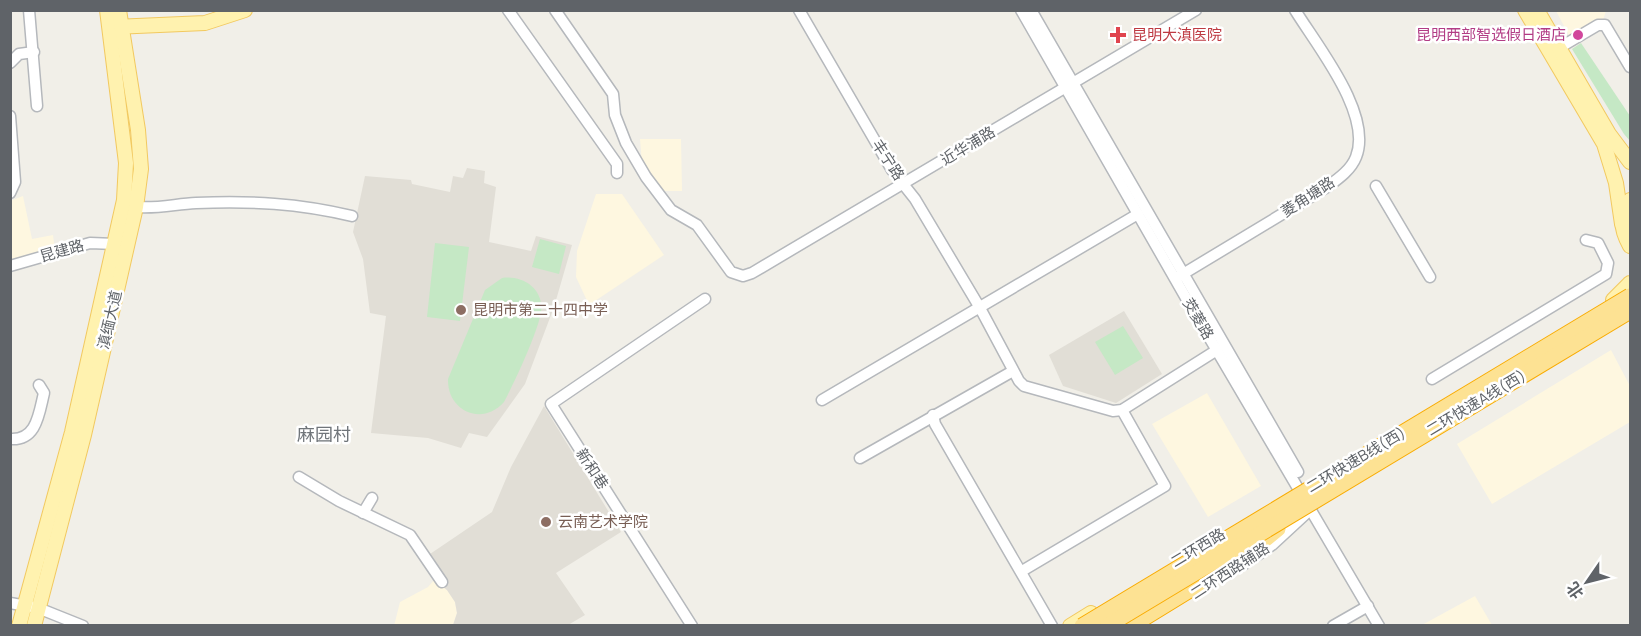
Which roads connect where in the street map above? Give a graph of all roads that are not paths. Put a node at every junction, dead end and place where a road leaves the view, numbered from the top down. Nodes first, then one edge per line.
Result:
1 (29, 10) edge
2 (220, 10) edge
3 (245, 10) edge
4 (508, 10) edge
5 (555, 10) edge
6 (799, 10) edge
7 (1021, 10) edge
8 (1031, 10) edge
9 (1196, 10) edge
10 (1295, 10) edge
11 (1525, 10) edge
12 (1537, 10) edge
13 (114, 19) edge
14 (1559, 48) junction
15 (34, 52) junction
16 (10, 63) edge
17 (1630, 67) edge
18 (1070, 86) junction
19 (37, 106) dead end
20 (10, 116) edge
21 (1630, 162) edge
22 (617, 173) dead end
23 (904, 184) junction
24 (1376, 186) dead end
25 (10, 193) edge
26 (1630, 200) edge
27 (136, 207) junction
28 (1138, 214) junction
29 (352, 216) dead end
30 (1622, 224) junction
31 (1586, 240) dead end
32 (115, 244) junction
33 (1629, 244) edge
34 (10, 266) edge
35 (1179, 277) junction
36 (1430, 277) dead end
37 (1630, 283) edge
38 (1630, 296) edge
39 (705, 299) dead end
40 (980, 308) junction
41 (1630, 311) edge
42 (1630, 318) edge
43 (1570, 325) junction
44 (1583, 346) junction
45 (1217, 350) junction
46 (1013, 371) junction
47 (1432, 379) dead end
48 (39, 386) dead end
49 (822, 400) dead end
50 (1122, 410) junction
51 (933, 415) junction
52 (10, 439) edge
53 (860, 458) dead end
54 (299, 477) dead end
55 (1332, 482) dead end
56 (1308, 496) junction
57 (372, 498) dead end
58 (363, 513) junction
59 (1278, 529) junction
60 (1022, 571) junction
61 (442, 582) dead end
62 (1368, 606) junction
63 (29, 611) edge
64 (19, 626) edge
65 (67, 626) edge
66 (82, 626) edge
67 (692, 626) edge
68 (1052, 626) edge
69 (1070, 626) edge
70 (1082, 626) edge
71 (1107, 626) edge
72 (1119, 626) edge
73 (1131, 626) edge
74 (1143, 626) edge
75 (1333, 626) edge
76 (1380, 626) edge
77 (1387, 626) edge

1 - 15 street
2 - 13 main road
3 - 13 main road
4 - 22 street
5 - 23 street, 近华浦路
6 - 23 street, 丰宁路
7 - 18 street, 茭菱路
8 - 18 street, 茭菱路
9 - 18 street, 近华浦路
10 - 35 street, 菱角塘路
11 - 30 main road
12 - 14 main road
13 - 27 main road, 滇缅大道
13 - 32 main road, 滇缅大道
14 - 17 street
14 - 21 main road
15 - 16 street
15 - 19 street
18 - 23 street, 近华浦路
18 - 28 street, 茭菱路
18 - 35 street, 茭菱路
20 - 25 street
23 - 40 street, 丰宁路
24 - 36 street
26 - 30 main road
27 - 29 street
27 - 63 main road, 滇缅大道
28 - 35 street, 茭菱路
28 - 40 street
30 - 33 main road
31 - 47 street
32 - 34 street, 昆建路
32 - 63 main road, 滇缅大道
35 - 45 street, 茭菱路
35 - 56 street, 茭菱路
37 - 43 main road
38 - 70 highway, 二环快速B线(西), bridge
39 - 67 street, 新和巷
40 - 46 street, 丰宁路
40 - 49 street
41 - 71 highway, 二环快速A线(西), bridge
42 - 44 main road
43 - 44 main road
43 - 56 main road
44 - 56 main road
45 - 50 street
45 - 56 street, 茭菱路
46 - 50 street, 丰宁路
46 - 51 street
48 - 52 street
50 - 60 street
51 - 53 street
51 - 60 street
54 - 58 street
55 - 56 main road
56 - 59 main road, 二环西路
56 - 62 street, 茭菱路
56 - 69 main road, 二环西路
56 - 74 street, 二环西路辅路
56 - 77 street, 茭菱路
57 - 58 street
58 - 61 street
59 - 72 main road, 二环西路
59 - 73 highway
60 - 68 street
62 - 75 street
62 - 76 street, 茭菱路
63 - 64 main road, 滇缅大道
63 - 65 street
63 - 66 street

